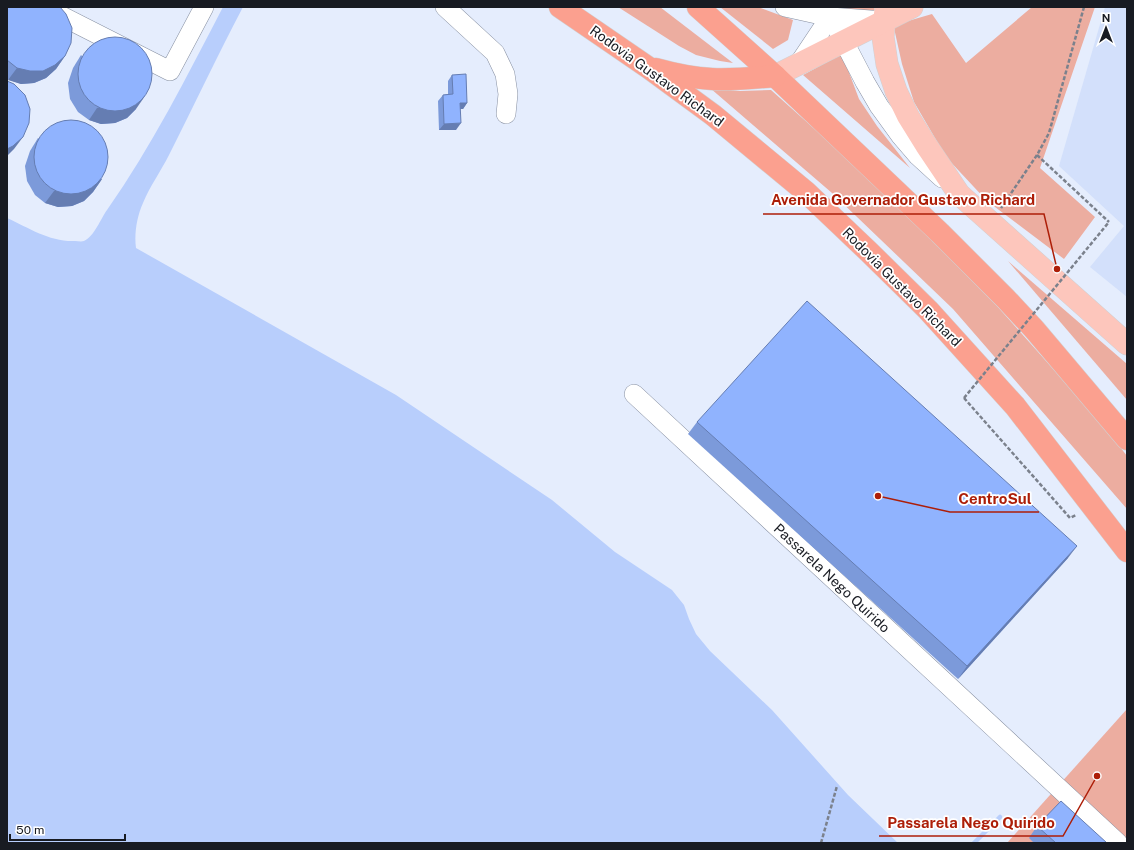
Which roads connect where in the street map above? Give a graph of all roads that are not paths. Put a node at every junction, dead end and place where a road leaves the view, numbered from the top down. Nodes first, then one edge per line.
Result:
1 (44, 7) edge
2 (204, 7) edge
3 (445, 7) edge
4 (560, 7) edge
5 (699, 7) edge
6 (785, 7) edge
7 (912, 7) edge
8 (828, 12) edge
9 (885, 14) edge
10 (844, 42) junction
11 (798, 65) junction
12 (649, 68) junction
13 (775, 76) junction
14 (506, 114) dead end
15 (960, 194) junction
16 (1127, 344) edge
17 (634, 394) dead end
18 (1127, 439) edge
19 (1127, 551) edge
20 (1118, 843) edge

1 - 2 street
3 - 14 street
4 - 12 highway, Rodovia Gustavo Richard
5 - 13 highway
6 - 8 street
7 - 9 main road
8 - 9 street
8 - 10 street
8 - 11 street
9 - 10 main road
9 - 15 main road
10 - 11 main road
10 - 15 street
11 - 13 main road
12 - 13 highway
12 - 19 highway, Rodovia Gustavo Richard
13 - 18 highway
15 - 16 main road
17 - 20 street, Passarela Nego Quirido

